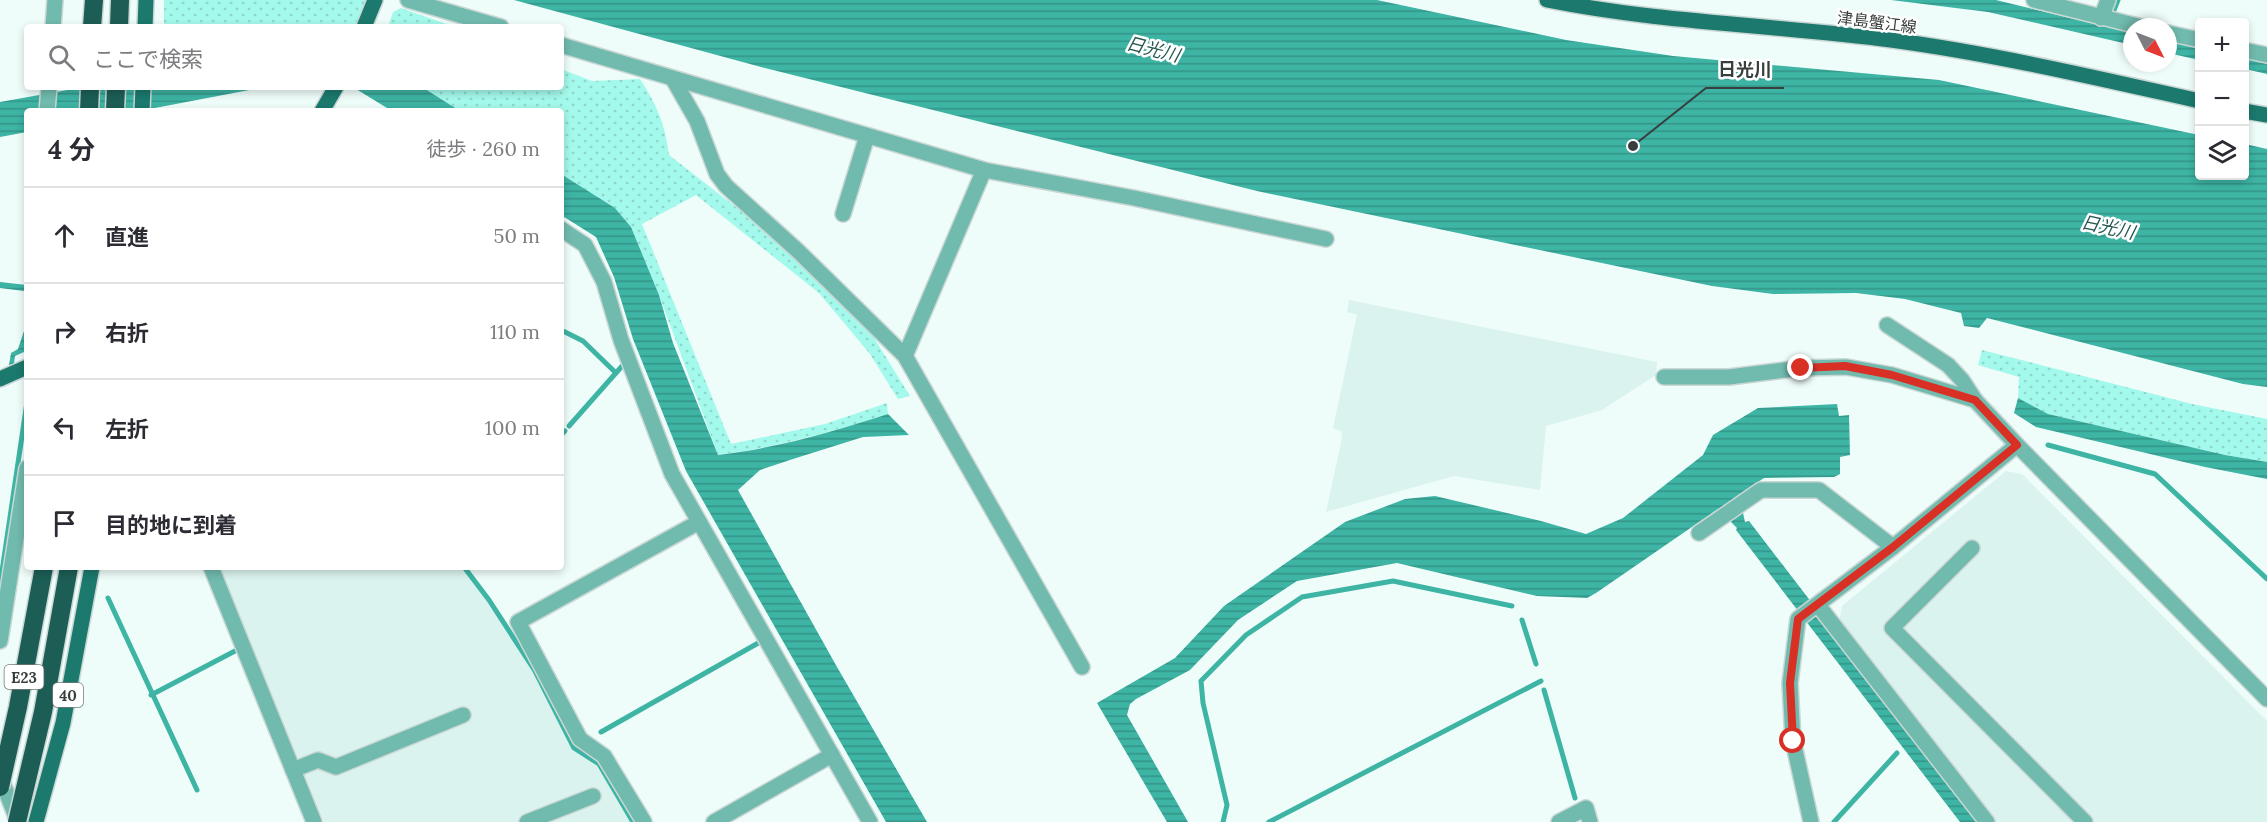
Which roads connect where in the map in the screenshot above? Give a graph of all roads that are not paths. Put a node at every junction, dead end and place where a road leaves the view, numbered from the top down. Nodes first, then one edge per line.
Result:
1 (55, 0) edge
2 (94, 0) edge
3 (120, 0) edge
4 (147, 0) edge
5 (408, 0) edge
6 (1548, 0) edge
7 (2034, 0) edge
8 (2108, 0) edge
9 (374, 5) edge
10 (2102, 18) junction
11 (2123, 23) edge
12 (53, 24) edge
13 (92, 24) edge
14 (119, 24) edge
15 (146, 24) edge
16 (365, 24) edge
17 (491, 24) edge
18 (2177, 35) edge
19 (2195, 39) edge
20 (564, 46) edge
21 (2249, 51) edge
22 (2267, 55) edge
23 (673, 79) junction
24 (49, 90) edge
25 (90, 90) edge
26 (116, 90) edge
27 (143, 90) edge
28 (334, 92) edge
29 (2195, 100) edge
30 (47, 108) edge
31 (89, 108) edge
32 (115, 108) edge
33 (142, 108) edge
34 (324, 108) edge
35 (2249, 112) edge
36 (2267, 116) edge
37 (867, 136) junction
38 (984, 170) junction
39 (843, 214) dead end
40 (564, 231) edge
41 (1326, 239) dead end
42 (1887, 326) dead end
43 (906, 356) junction
44 (24, 368) edge
45 (1664, 377) dead end
46 (0, 380) edge
47 (1975, 400) junction
48 (2017, 445) junction
49 (24, 487) edge
50 (699, 522) junction
51 (1699, 533) dead end
52 (1893, 547) junction
53 (1972, 548) dead end
54 (43, 570) edge
55 (68, 570) edge
56 (91, 570) edge
57 (212, 570) edge
58 (1817, 606) junction
59 (0, 641) edge
60 (1082, 667) dead end
61 (2267, 699) edge
62 (463, 715) dead end
63 (832, 755) junction
64 (293, 770) junction
65 (0, 776) edge
66 (0, 787) edge
67 (593, 796) dead end
68 (17, 822) edge
69 (36, 822) edge
70 (314, 822) edge
71 (527, 822) edge
72 (644, 822) edge
73 (714, 822) edge
74 (870, 822) edge
75 (1559, 822) edge
76 (1590, 822) edge
77 (1811, 822) edge
78 (1987, 822) edge
79 (2085, 822) edge

1 - 12 street
2 - 13 highway
3 - 14 highway
4 - 15 main road
5 - 17 street
6 - 29 main road, 津島蟹江線
7 - 10 street
8 - 10 street
9 - 16 main road
10 - 11 street
18 - 19 street
20 - 23 street
21 - 22 street
23 - 37 street
23 - 43 street
24 - 30 street
25 - 31 highway
26 - 32 highway
27 - 33 main road
28 - 34 main road
35 - 36 main road
37 - 38 street
37 - 39 street
38 - 41 street
38 - 43 street
40 - 50 street
42 - 47 street
43 - 60 street
44 - 46 main road
45 - 47 street
47 - 48 street
48 - 52 street
48 - 61 street
49 - 59 street
50 - 63 street
50 - 72 street
51 - 52 street
52 - 58 street
53 - 79 street
54 - 66 highway, E23, bridge
55 - 68 highway, E23, bridge
56 - 69 main road, 40
57 - 64 street
58 - 77 street
58 - 78 street
62 - 64 street
63 - 73 street
63 - 74 street
64 - 70 street
65 - 68 street
67 - 71 street
75 - 76 street

